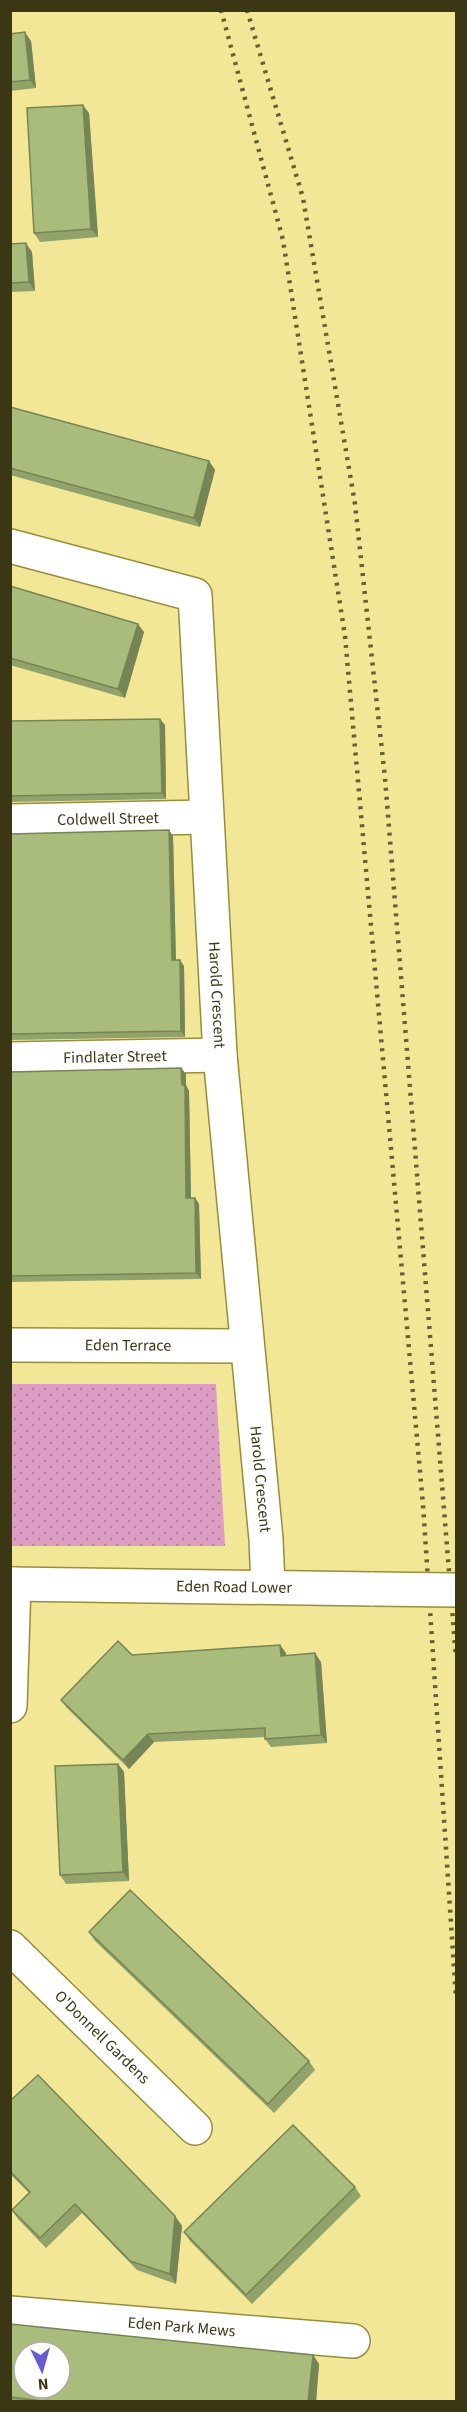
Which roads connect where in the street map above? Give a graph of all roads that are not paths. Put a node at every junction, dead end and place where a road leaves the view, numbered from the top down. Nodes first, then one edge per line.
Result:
1 (10, 546) edge
2 (206, 817) junction
3 (10, 821) edge
4 (220, 1055) junction
5 (10, 1059) edge
6 (10, 1345) edge
7 (247, 1346) junction
8 (12, 1584) edge
9 (268, 1586) junction
10 (456, 1590) edge
11 (10, 1706) edge
12 (10, 1947) edge
13 (195, 2128) dead end
14 (10, 2313) edge
15 (353, 2341) dead end

1 - 2 street, Harold Crescent
2 - 3 street, Coldwell Street
2 - 4 street, Harold Crescent
4 - 5 street, Findlater Street
4 - 7 street, Harold Crescent
6 - 7 street, Eden Terrace
7 - 9 street, Harold Crescent
8 - 9 street, Eden Road Lower
8 - 11 street
9 - 10 street, Eden Road Lower, bridge
12 - 13 street, O'Donnell Gardens
14 - 15 street, Eden Park Mews

